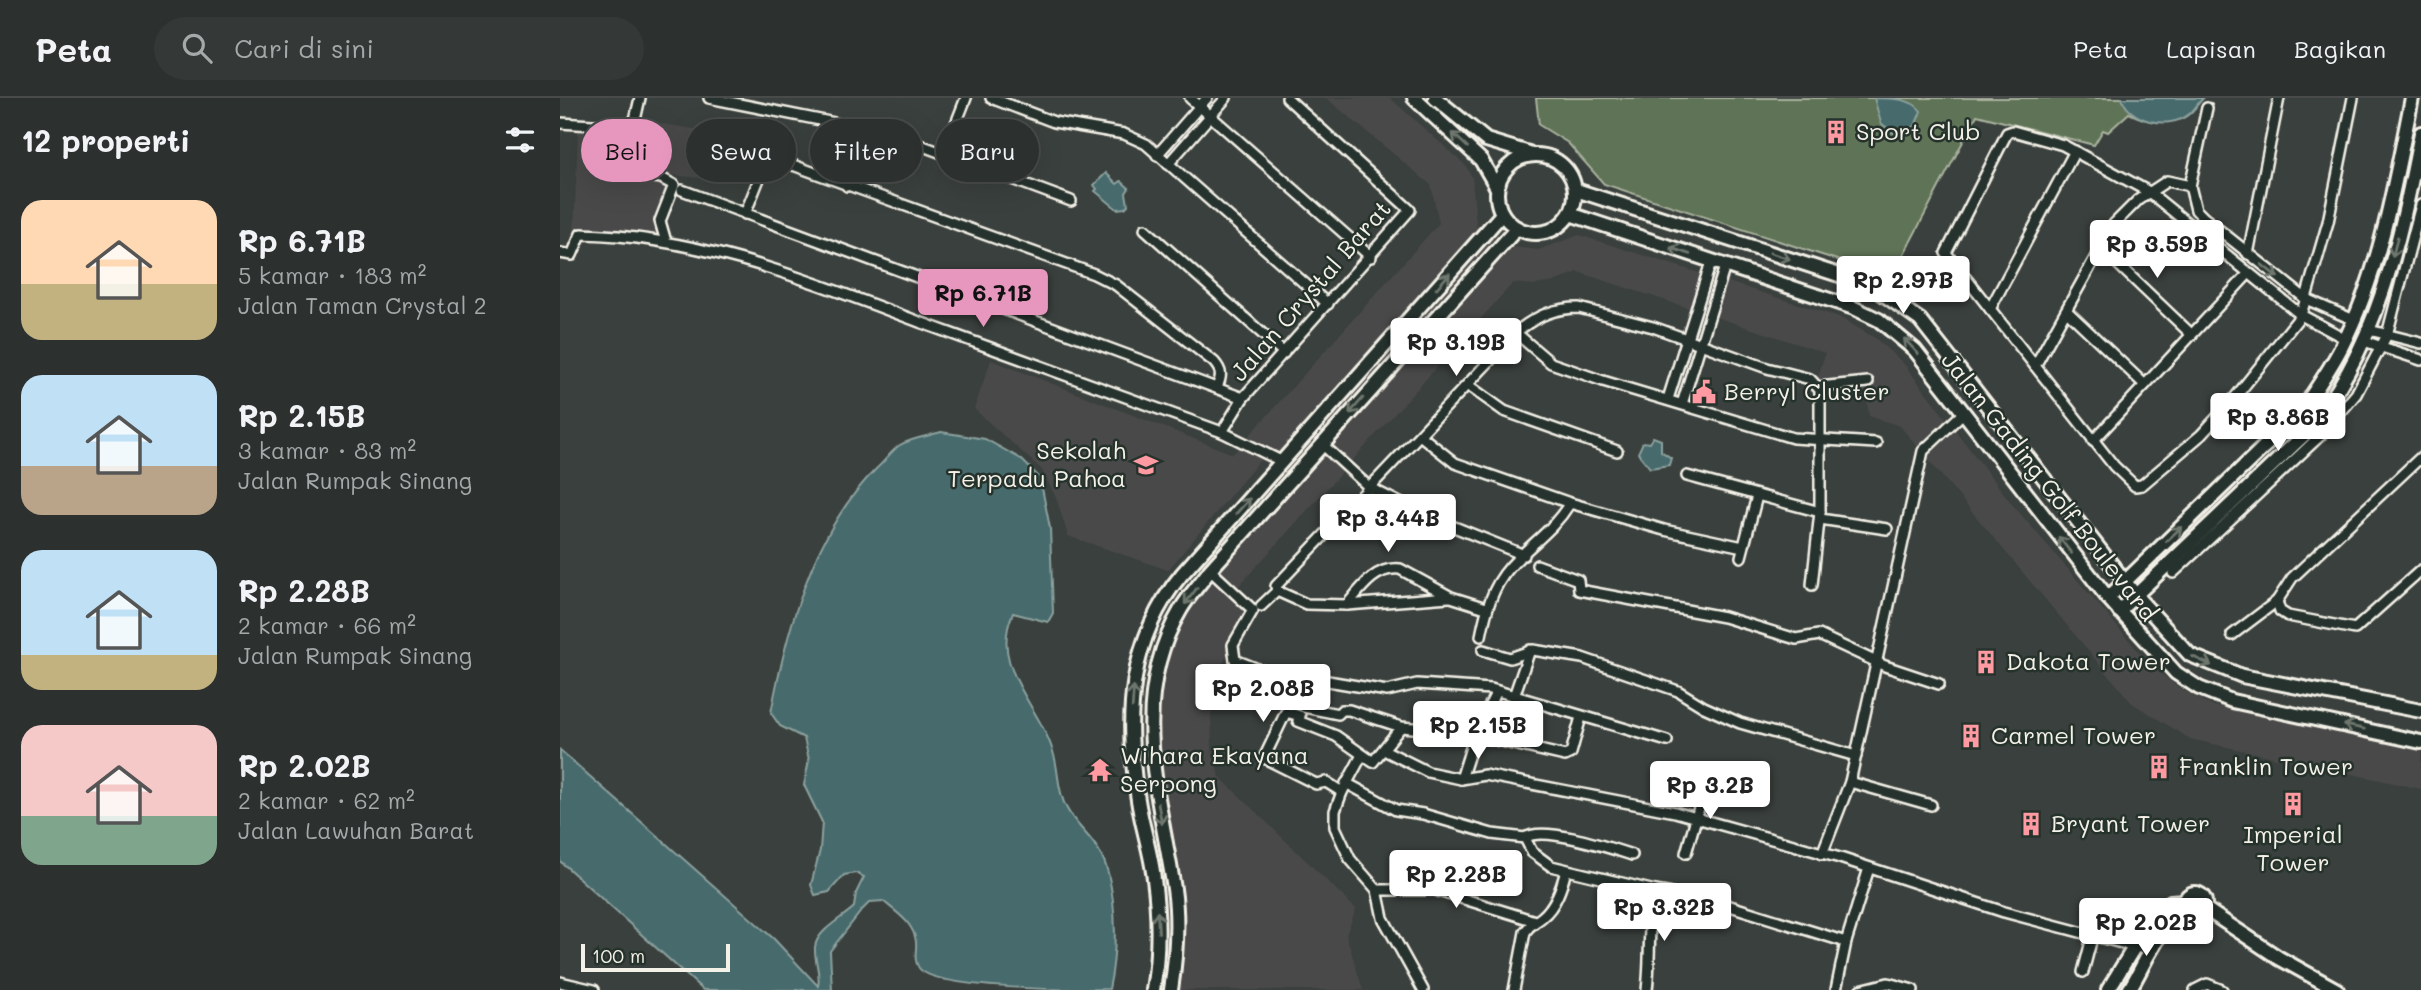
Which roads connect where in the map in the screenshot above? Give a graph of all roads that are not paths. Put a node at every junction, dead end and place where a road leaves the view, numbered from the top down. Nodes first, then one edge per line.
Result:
1 (640, 98) edge
2 (709, 98) edge
3 (966, 98) edge
4 (991, 98) edge
5 (1024, 98) edge
6 (1190, 98) edge
7 (1207, 98) edge
8 (1226, 98) edge
9 (1287, 98) edge
10 (1414, 98) edge
11 (1435, 98) edge
12 (2279, 98) edge
13 (2353, 98) edge
14 (2412, 98) edge
15 (1200, 106) junction
16 (2207, 108) dead end
17 (1020, 110) junction
18 (1211, 115) junction
19 (635, 119) edge
20 (815, 119) edge
21 (958, 119) edge
22 (560, 123) edge
23 (581, 124) edge
24 (2421, 132) edge
25 (936, 151) edge
26 (2075, 151) junction
27 (1533, 154) junction
28 (1157, 155) junction
29 (1168, 164) junction
30 (2397, 170) junction
31 (2413, 173) junction
32 (669, 182) edge
33 (1020, 182) edge
34 (847, 186) junction
35 (2190, 186) junction
36 (1497, 188) junction
37 (682, 190) dead end
38 (1576, 190) junction
39 (2149, 192) junction
40 (1071, 201) dead end
41 (2421, 205) edge
42 (746, 214) junction
43 (1502, 214) junction
44 (1570, 214) junction
45 (1517, 228) junction
46 (1145, 229) dead end
47 (666, 242) junction
48 (2101, 248) junction
49 (560, 253) edge
50 (2248, 254) junction
51 (1371, 257) junction
52 (1711, 262) junction
53 (1725, 266) junction
54 (2249, 273) junction
55 (2306, 299) junction
56 (1328, 304) junction
57 (1990, 309) junction
58 (2068, 312) junction
59 (2301, 315) junction
60 (2354, 320) junction
61 (1516, 333) junction
62 (2192, 334) junction
63 (2387, 335) junction
64 (2366, 336) junction
65 (1687, 339) junction
66 (2346, 339) junction
67 (2421, 343) edge
68 (1701, 344) junction
69 (2382, 350) junction
70 (1284, 353) junction
71 (2421, 360) edge
72 (2035, 366) junction
73 (1868, 382) dead end
74 (2145, 385) junction
75 (1469, 386) junction
76 (1217, 387) junction
77 (1819, 387) junction
78 (1242, 398) junction
79 (1668, 399) junction
80 (1682, 404) junction
81 (1962, 414) junction
82 (1222, 432) junction
83 (1422, 436) junction
84 (2093, 441) junction
85 (1819, 442) junction
86 (1876, 443) dead end
87 (1323, 444) junction
88 (1617, 452) dead end
89 (2421, 457) edge
90 (2253, 458) junction
91 (1283, 462) junction
92 (2266, 472) junction
93 (1687, 476) dead end
94 (1370, 488) junction
95 (1757, 496) junction
96 (1570, 503) junction
97 (1820, 516) junction
98 (1887, 529) dead end
99 (1524, 555) junction
100 (1537, 565) dead end
101 (1210, 570) junction
102 (2421, 570) edge
103 (2174, 573) dead end
104 (2125, 581) junction
105 (1812, 586) dead end
106 (1277, 591) junction
107 (1451, 597) junction
108 (2137, 597) junction
109 (2108, 598) junction
110 (2277, 601) junction
111 (1347, 605) junction
112 (1261, 606) dead end
113 (1486, 608) junction
114 (2119, 611) junction
115 (2232, 635) dead end
116 (1481, 636) dead end
117 (1483, 650) dead end
118 (1530, 650) junction
119 (1877, 662) junction
120 (1310, 678) junction
121 (1939, 684) dead end
122 (1497, 691) junction
123 (1514, 696) junction
124 (1302, 711) junction
125 (2421, 711) edge
126 (1581, 717) junction
127 (1401, 727) junction
128 (1475, 735) junction
129 (1667, 741) dead end
130 (2421, 742) edge
131 (1384, 750) junction
132 (1362, 755) junction
133 (1856, 756) junction
134 (1461, 779) junction
135 (1707, 780) dead end
136 (1850, 782) junction
137 (1344, 787) junction
138 (1931, 805) dead end
139 (1696, 818) junction
140 (1525, 838) junction
141 (1686, 853) dead end
142 (1822, 854) junction
143 (1632, 855) dead end
144 (1870, 868) junction
145 (1566, 870) junction
146 (1377, 890) junction
147 (1655, 891) junction
148 (2187, 906) junction
149 (2204, 908) junction
150 (1535, 921) junction
151 (2093, 934) junction
152 (1846, 942) junction
153 (2135, 944) junction
154 (2152, 951) junction
155 (2083, 972) dead end
156 (560, 982) edge
157 (594, 990) edge
158 (1153, 990) edge
159 (1171, 990) edge
160 (1423, 990) edge
161 (1514, 990) edge
162 (1647, 990) edge
163 (1836, 990) edge
164 (1860, 990) edge
165 (1913, 990) edge
166 (2108, 990) edge
167 (2129, 990) edge
168 (2195, 990) edge
169 (2222, 990) edge
170 (2337, 990) edge

1 - 19 street
2 - 20 street
3 - 21 street
4 - 17 street
5 - 17 street
6 - 15 street
7 - 15 street
8 - 18 street
9 - 51 street, Jalan Crystal Barat
36 -> 10 street
11 - 27 street
12 - 50 street
13 - 55 street
14 - 30 street
15 - 18 street
15 - 28 street
16 - 35 street
17 - 28 street
18 - 29 street
18 - 51 street
22 - 23 street
24 - 31 street
25 - 34 street
26 - 39 street
26 - 57 street
26 - 57 street
27 - 36 street
27 - 38 street
28 - 29 street
29 - 56 street
30 - 31 street
30 - 60 street
31 -> 64 street
32 - 47 street
33 - 40 street
34 - 42 street
34 - 76 street
35 - 39 street
35 - 50 street
36 - 43 street
37 - 42 street
38 - 44 street
38 -> 104 street, Jalan Gading Golf Boulevard
39 - 48 street
39 - 54 street
41 - 63 street
42 - 76 street
43 - 45 street
91 -> 43 street
44 - 45 street
52 -> 44 street, Jalan Gading Golf Boulevard
45 -> 87 street
46 - 70 street
47 - 49 street
47 - 82 street
48 - 58 street
48 - 62 street
50 -> 55 street
51 - 56 street, Jalan Crystal Barat
52 - 53 street, Jalan Gading Golf Boulevard
52 - 65 street
53 - 68 street
81 -> 53 street, Jalan Gading Golf Boulevard
54 - 59 street
54 - 62 street
55 - 59 street
55 - 60 street
56 - 70 street, Jalan Crystal Barat
57 - 72 street
58 - 72 street
58 - 74 street
59 - 66 street
59 - 84 street
60 - 66 street
61 - 65 street
61 - 75 street
61 - 79 street
62 - 74 street
63 - 64 street
63 - 67 street
63 - 69 street
64 - 69 street
64 - 92 street
65 - 68 street
65 - 79 street
66 - 90 street
68 - 77 street
68 - 80 street
69 - 71 street
69 - 103 street
70 - 78 street, Jalan Crystal Barat
72 - 84 street
73 - 77 street
74 - 84 street
75 - 83 street
75 - 88 street
76 - 78 street
77 - 85 street
78 - 82 street, Jalan Crystal Barat
79 - 80 street
80 - 85 street
109 -> 81 street, Jalan Gading Golf Boulevard
81 - 119 street
82 - 91 street
83 - 94 street
83 - 96 street
85 - 86 street
85 - 97 street
87 - 94 street
87 - 101 street
89 - 110 street
90 - 92 street
104 -> 90 street
158 -> 91 street
92 - 108 street
93 - 95 street
94 - 99 street
94 - 106 street
95 - 96 street
95 - 97 street
96 - 99 street
97 - 98 street
97 - 105 street
99 - 113 street
100 - 119 street
101 - 120 street
101 -> 159 street
102 - 110 street
104 - 108 street, Jalan Gading Golf Boulevard
104 - 109 street
106 - 111 street
106 - 112 street
107 - 111 street
107 - 111 street
107 - 113 street
108 - 114 street
108 -> 125 street, Jalan Gading Golf Boulevard
109 - 114 street, Jalan Gading Golf Boulevard
110 - 115 street
113 - 116 street
130 -> 114 street, Jalan Gading Golf Boulevard
117 - 118 street
118 - 123 street
118 - 133 street
119 - 121 street
119 - 133 street
120 - 122 street
120 - 124 street
122 - 123 street
122 - 128 street
123 - 126 street
124 - 127 street
124 - 132 street
124 - 137 street
126 - 128 street
126 - 129 street
127 - 128 street
127 - 131 street
128 - 134 street
131 - 132 street
131 - 134 street
132 - 137 street
133 - 136 street
134 - 139 street
135 - 139 street
136 - 138 street
136 - 142 street
137 - 140 street
137 - 146 street
139 - 141 street
139 - 142 street
140 - 143 street
140 - 145 street
142 - 144 street
144 - 151 street
144 - 152 street
145 - 147 street
145 - 150 street
146 - 150 street
146 - 160 street
147 - 152 street
147 - 162 street
148 - 149 street
148 - 149 street
148 - 153 street
148 - 154 street
149 - 170 street
150 - 161 street
151 - 153 street
151 - 155 street
152 - 163 street
153 - 154 street
153 - 166 street
154 - 167 street
156 - 157 street
164 - 165 street
168 - 169 street

